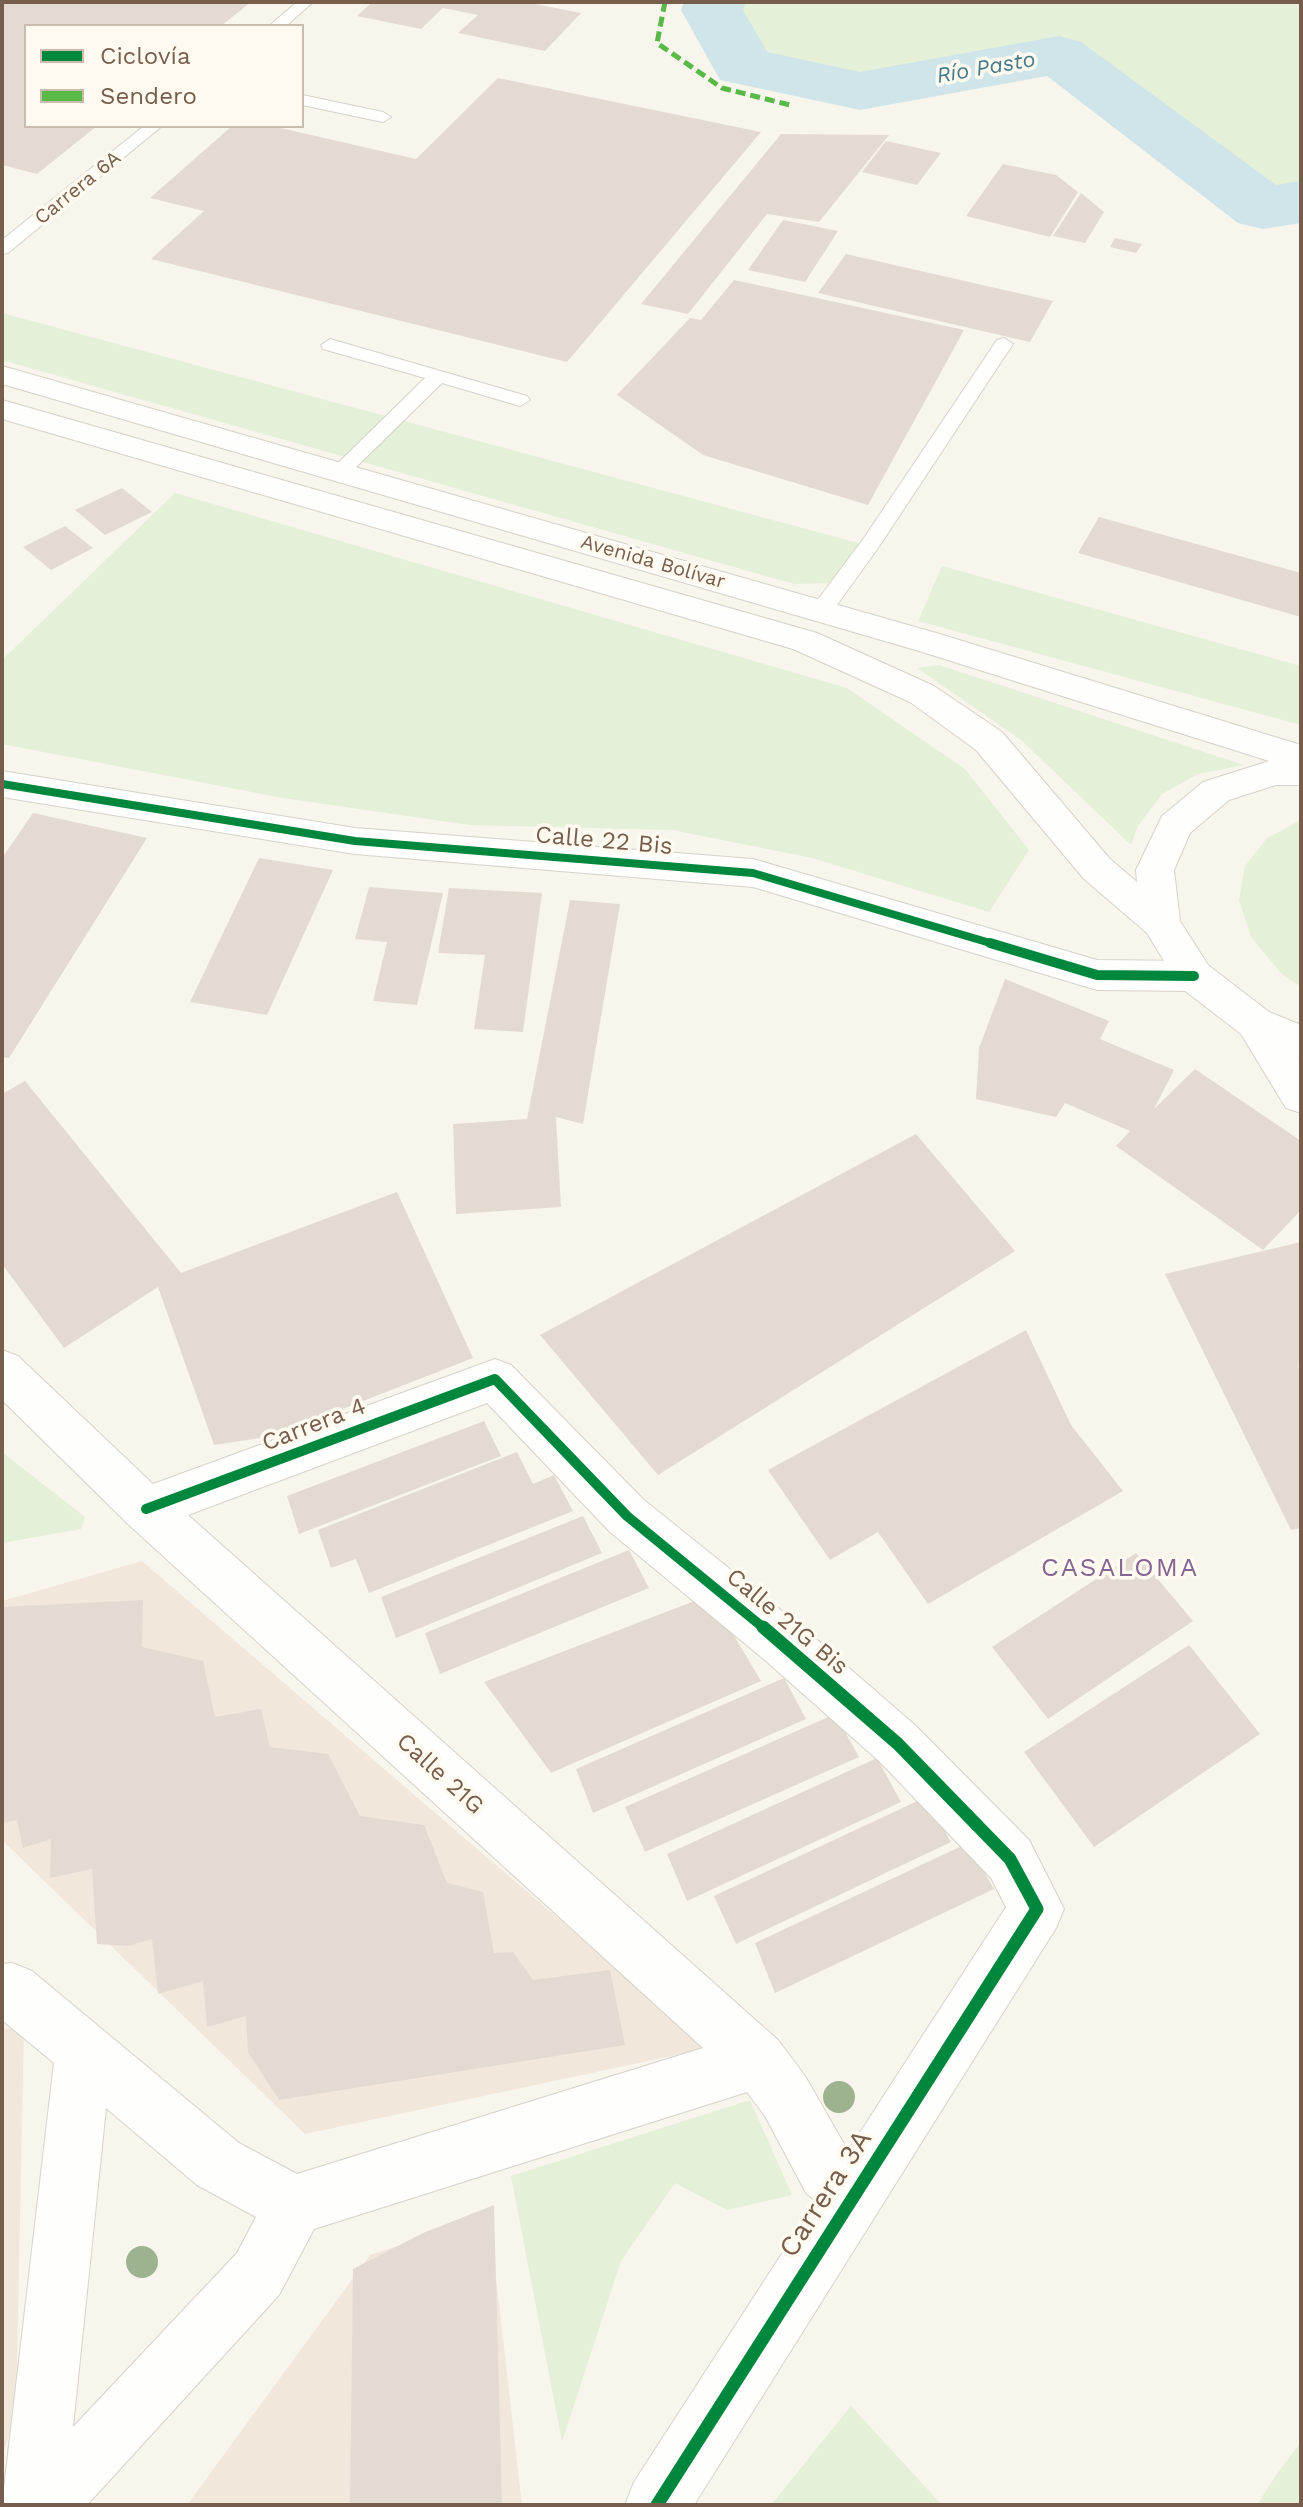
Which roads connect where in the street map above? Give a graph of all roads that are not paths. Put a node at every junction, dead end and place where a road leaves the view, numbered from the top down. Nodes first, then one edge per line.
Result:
1 (306, 2) edge
2 (279, 24) edge
3 (304, 100) edge
4 (383, 117) dead end
5 (152, 128) edge
6 (2, 249) edge
7 (1004, 344) dead end
8 (330, 345) dead end
9 (2, 375) edge
10 (438, 376) junction
11 (520, 400) dead end
12 (2, 409) edge
13 (340, 472) junction
14 (821, 611) junction
15 (1301, 758) edge
16 (1301, 772) edge
17 (14, 786) edge
18 (2, 820) edge
19 (1161, 923) junction
20 (1194, 976) junction
21 (1255, 1023) junction
22 (1301, 1042) edge
23 (1301, 1096) edge
24 (2, 1370) edge
25 (495, 1379) joint
26 (146, 1509) junction
27 (1037, 1909) joint
28 (2, 1992) edge
29 (84, 2050) junction
30 (758, 2060) junction
31 (855, 2194) junction
32 (294, 2205) junction
33 (32, 2505) edge
34 (43, 2505) edge
35 (657, 2505) edge

1 - 2 lane
3 - 4 lane
5 - 6 lane, Carrera 6A
7 - 14 lane
8 - 10 lane
9 - 13 street, Avenida Bolívar
10 - 11 lane
10 - 13 lane
12 - 19 street, Avenida Bolívar
13 - 14 street, Avenida Bolívar
14 - 15 street, Avenida Bolívar
16 - 19 street
17 - 18 street
17 - 20 street, Calle 22 Bis
19 - 20 street
20 - 21 street
21 - 22 street
21 - 23 street
24 - 26 street, Calle 21G
25 - 26 street, Carrera 4
25 - 27 street, Calle 21G Bis
26 - 30 street, Calle 21G
27 - 31 street, Carrera 3A
28 - 29 street
29 - 32 street
29 - 33 street
30 - 31 street, Calle 21G
30 - 32 street
31 - 35 street, Carrera 3A
32 - 34 street

